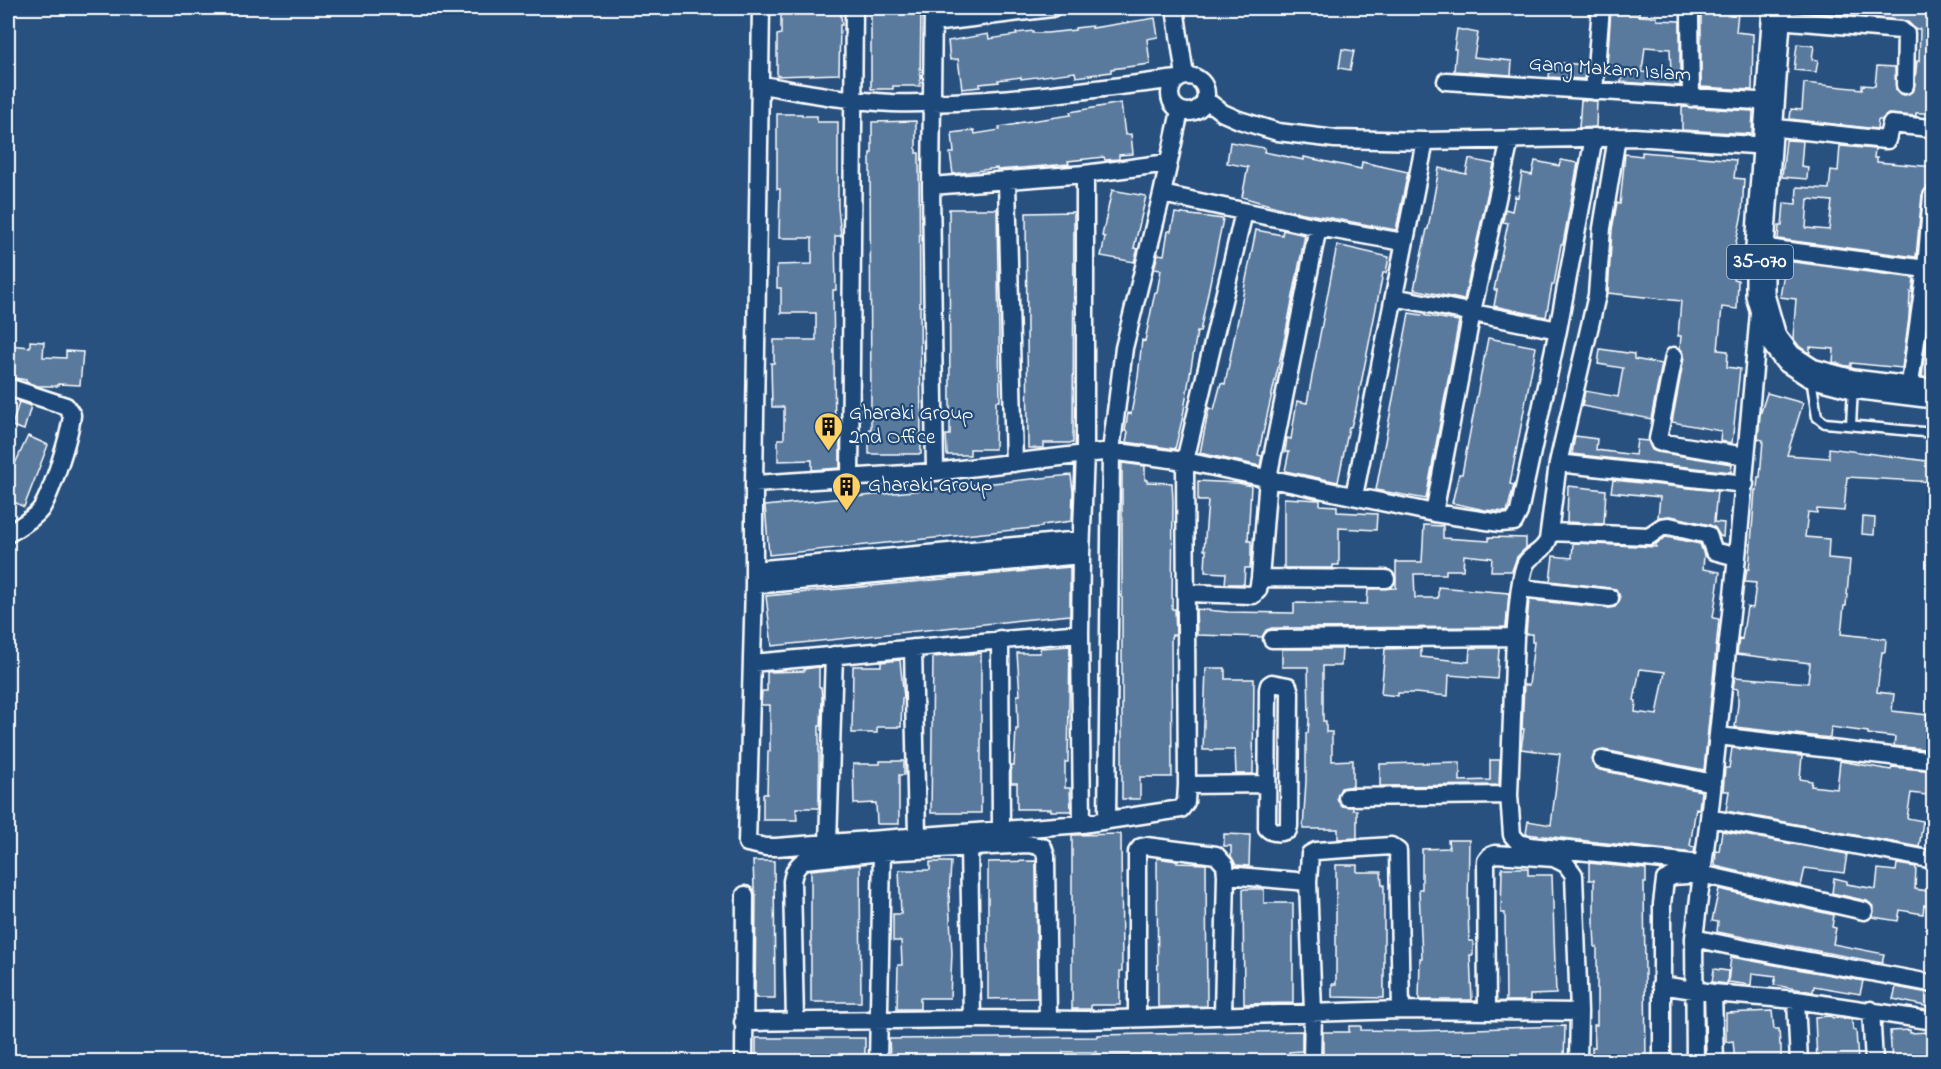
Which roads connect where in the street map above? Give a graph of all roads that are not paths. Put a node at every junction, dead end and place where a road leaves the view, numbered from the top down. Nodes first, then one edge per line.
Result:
1 (762, 8) edge
2 (854, 8) edge
3 (1052, 8) edge
4 (1175, 8) edge
5 (1601, 8) edge
6 (1020, 10) edge
7 (1690, 14) dead end
8 (1777, 14) edge
9 (933, 15) edge
10 (1182, 77) junction
11 (1446, 81) dead end
12 (761, 85) junction
13 (1905, 86) dead end
14 (1594, 92) junction
15 (1690, 98) junction
16 (852, 100) junction
17 (1206, 100) junction
18 (934, 103) junction
19 (1180, 111) junction
20 (1769, 125) junction
21 (1930, 128) dead end
22 (1594, 137) junction
23 (1617, 137) junction
24 (1510, 140) junction
25 (1425, 141) junction
26 (1168, 163) junction
27 (1085, 174) junction
28 (1007, 182) junction
29 (931, 186) junction
30 (1162, 194) junction
31 (1932, 196) dead end
32 (1244, 212) junction
33 (1318, 227) junction
34 (1403, 242) junction
35 (1760, 247) junction
36 (1926, 270) junction
37 (1760, 295) junction
38 (1394, 297) junction
39 (1472, 312) junction
40 (1558, 330) junction
41 (1674, 356) dead end
42 (1811, 373) junction
43 (1853, 384) junction
44 (8, 387) edge
45 (1922, 392) edge
46 (1851, 425) junction
47 (1934, 433) edge
48 (1111, 451) junction
49 (1085, 453) junction
50 (1746, 456) junction
51 (1185, 461) junction
52 (1014, 463) junction
53 (1558, 463) junction
54 (934, 472) junction
55 (850, 478) junction
56 (1268, 478) junction
57 (754, 484) junction
58 (1745, 484) junction
59 (1354, 496) junction
60 (1434, 513) junction
61 (1549, 532) junction
62 (8, 534) edge
63 (1081, 548) junction
64 (1737, 556) junction
65 (754, 578) junction
66 (1260, 578) junction
67 (1386, 579) dead end
68 (1520, 588) junction
69 (1186, 593) junction
70 (1610, 598) dead end
71 (1080, 633) junction
72 (1515, 637) junction
73 (1000, 639) junction
74 (1272, 639) dead end
75 (913, 648) junction
76 (834, 655) junction
77 (752, 663) junction
78 (1718, 736) junction
79 (1602, 760) dead end
80 (1934, 761) edge
81 (1713, 783) junction
82 (1187, 784) junction
83 (1267, 784) junction
84 (1509, 795) junction
85 (1347, 797) dead end
86 (1709, 818) junction
87 (1107, 820) junction
88 (1082, 824) junction
89 (1001, 829) junction
90 (917, 835) junction
91 (828, 843) junction
92 (969, 847) junction
93 (882, 852) junction
94 (1934, 860) edge
95 (1702, 869) junction
96 (1227, 875) junction
97 (1308, 882) junction
98 (745, 895) dead end
99 (1864, 910) dead end
100 (1694, 938) junction
101 (1934, 984) edge
102 (1661, 985) junction
103 (1694, 989) junction
104 (1713, 993) junction
105 (1796, 1000) junction
106 (1401, 1010) junction
107 (1487, 1010) junction
108 (1871, 1010) junction
109 (1313, 1011) junction
110 (1579, 1012) junction
111 (1223, 1014) junction
112 (972, 1018) junction
113 (1137, 1018) junction
114 (1048, 1020) junction
115 (795, 1021) junction
116 (878, 1021) junction
117 (743, 1022) junction
118 (1934, 1022) edge
119 (744, 1062) edge
120 (878, 1062) edge
121 (1312, 1062) edge
122 (1578, 1062) edge
123 (1662, 1062) edge
124 (1695, 1062) edge
125 (1716, 1062) edge
126 (1799, 1062) edge
127 (1874, 1062) edge

1 - 12 street
2 - 16 street
3 - 6 street
4 - 10 street
5 - 14 street
6 - 9 street
7 - 15 street
8 - 13 street
8 - 20 main road, 35-070
9 - 18 street
10 - 17 street
10 - 18 street
10 - 19 street
11 - 14 street, Gang Makam Islam
12 - 16 street
12 - 57 street
14 - 15 street, Gang Makam Islam
15 - 20 street, Gang Makam Islam
16 - 18 street
16 - 55 street
17 - 19 street
17 - 25 street
18 - 29 street
19 - 26 street
20 - 21 street
20 - 23 street
20 - 35 main road, 35-070
22 - 23 street
22 - 24 street
22 - 40 street
23 - 53 street
24 - 25 street
24 - 39 street
25 - 34 street
26 - 27 street
26 - 30 street
27 - 28 street
27 - 49 street
28 - 29 street
28 - 52 street
29 - 54 street
30 - 32 street
30 - 48 street
31 - 36 street
32 - 33 street
32 - 51 street
33 - 34 street
33 - 56 street
34 - 38 street
35 - 36 street
35 - 37 main road, 35-070
36 - 45 street
37 - 42 main road, 35-070
37 - 50 street
38 - 39 street
38 - 59 street
39 - 40 street
39 - 60 street
40 - 60 street
41 - 50 street
42 - 43 main road, 35-070
42 - 46 lane
43 - 45 main road, 35-070
43 - 46 lane
44 - 62 street
46 - 47 lane
48 - 49 street
48 - 51 street
48 - 87 street
49 - 52 street
49 - 63 street
50 - 58 street
51 - 56 street
51 - 69 street
52 - 54 street
53 - 58 street
53 - 61 street
54 - 55 street
55 - 57 street
56 - 59 street
56 - 66 street
57 - 65 street
58 - 64 street
59 - 60 street
61 - 64 street
61 - 68 street
63 - 65 street
63 - 71 street
64 - 78 street
65 - 77 street
66 - 67 street
66 - 69 street
68 - 70 street
68 - 72 street
69 - 82 street
71 - 73 street
71 - 88 street
72 - 74 street
72 - 84 street
73 - 75 street
73 - 89 street
75 - 76 street
75 - 90 street
76 - 77 street
76 - 91 street
77 - 91 street
78 - 80 street
78 - 81 street
79 - 81 street
81 - 86 street
82 - 83 street
82 - 87 street
83 - 83 street
84 - 85 street
84 - 95 street
86 - 94 street
86 - 95 street
87 - 88 street
88 - 89 street
89 - 90 street
90 - 91 street
92 - 93 street
92 - 112 street
92 - 114 street
93 - 115 street
93 - 116 street
95 - 99 street
95 - 100 street
95 - 102 street
96 - 97 street
96 - 111 street
96 - 113 street
97 - 106 street
97 - 109 street
98 - 117 street
100 - 101 street
100 - 103 street
102 - 103 street
102 - 123 street
103 - 104 street
103 - 124 street
104 - 105 street
104 - 125 street
105 - 108 street
105 - 126 street
106 - 107 street
106 - 109 street
107 - 110 street
107 - 110 street
108 - 118 street
108 - 127 street
109 - 111 street
109 - 121 street
110 - 122 street
111 - 113 street
112 - 114 street
112 - 116 street
113 - 114 street
115 - 116 street
115 - 117 street
116 - 120 street
117 - 119 street

